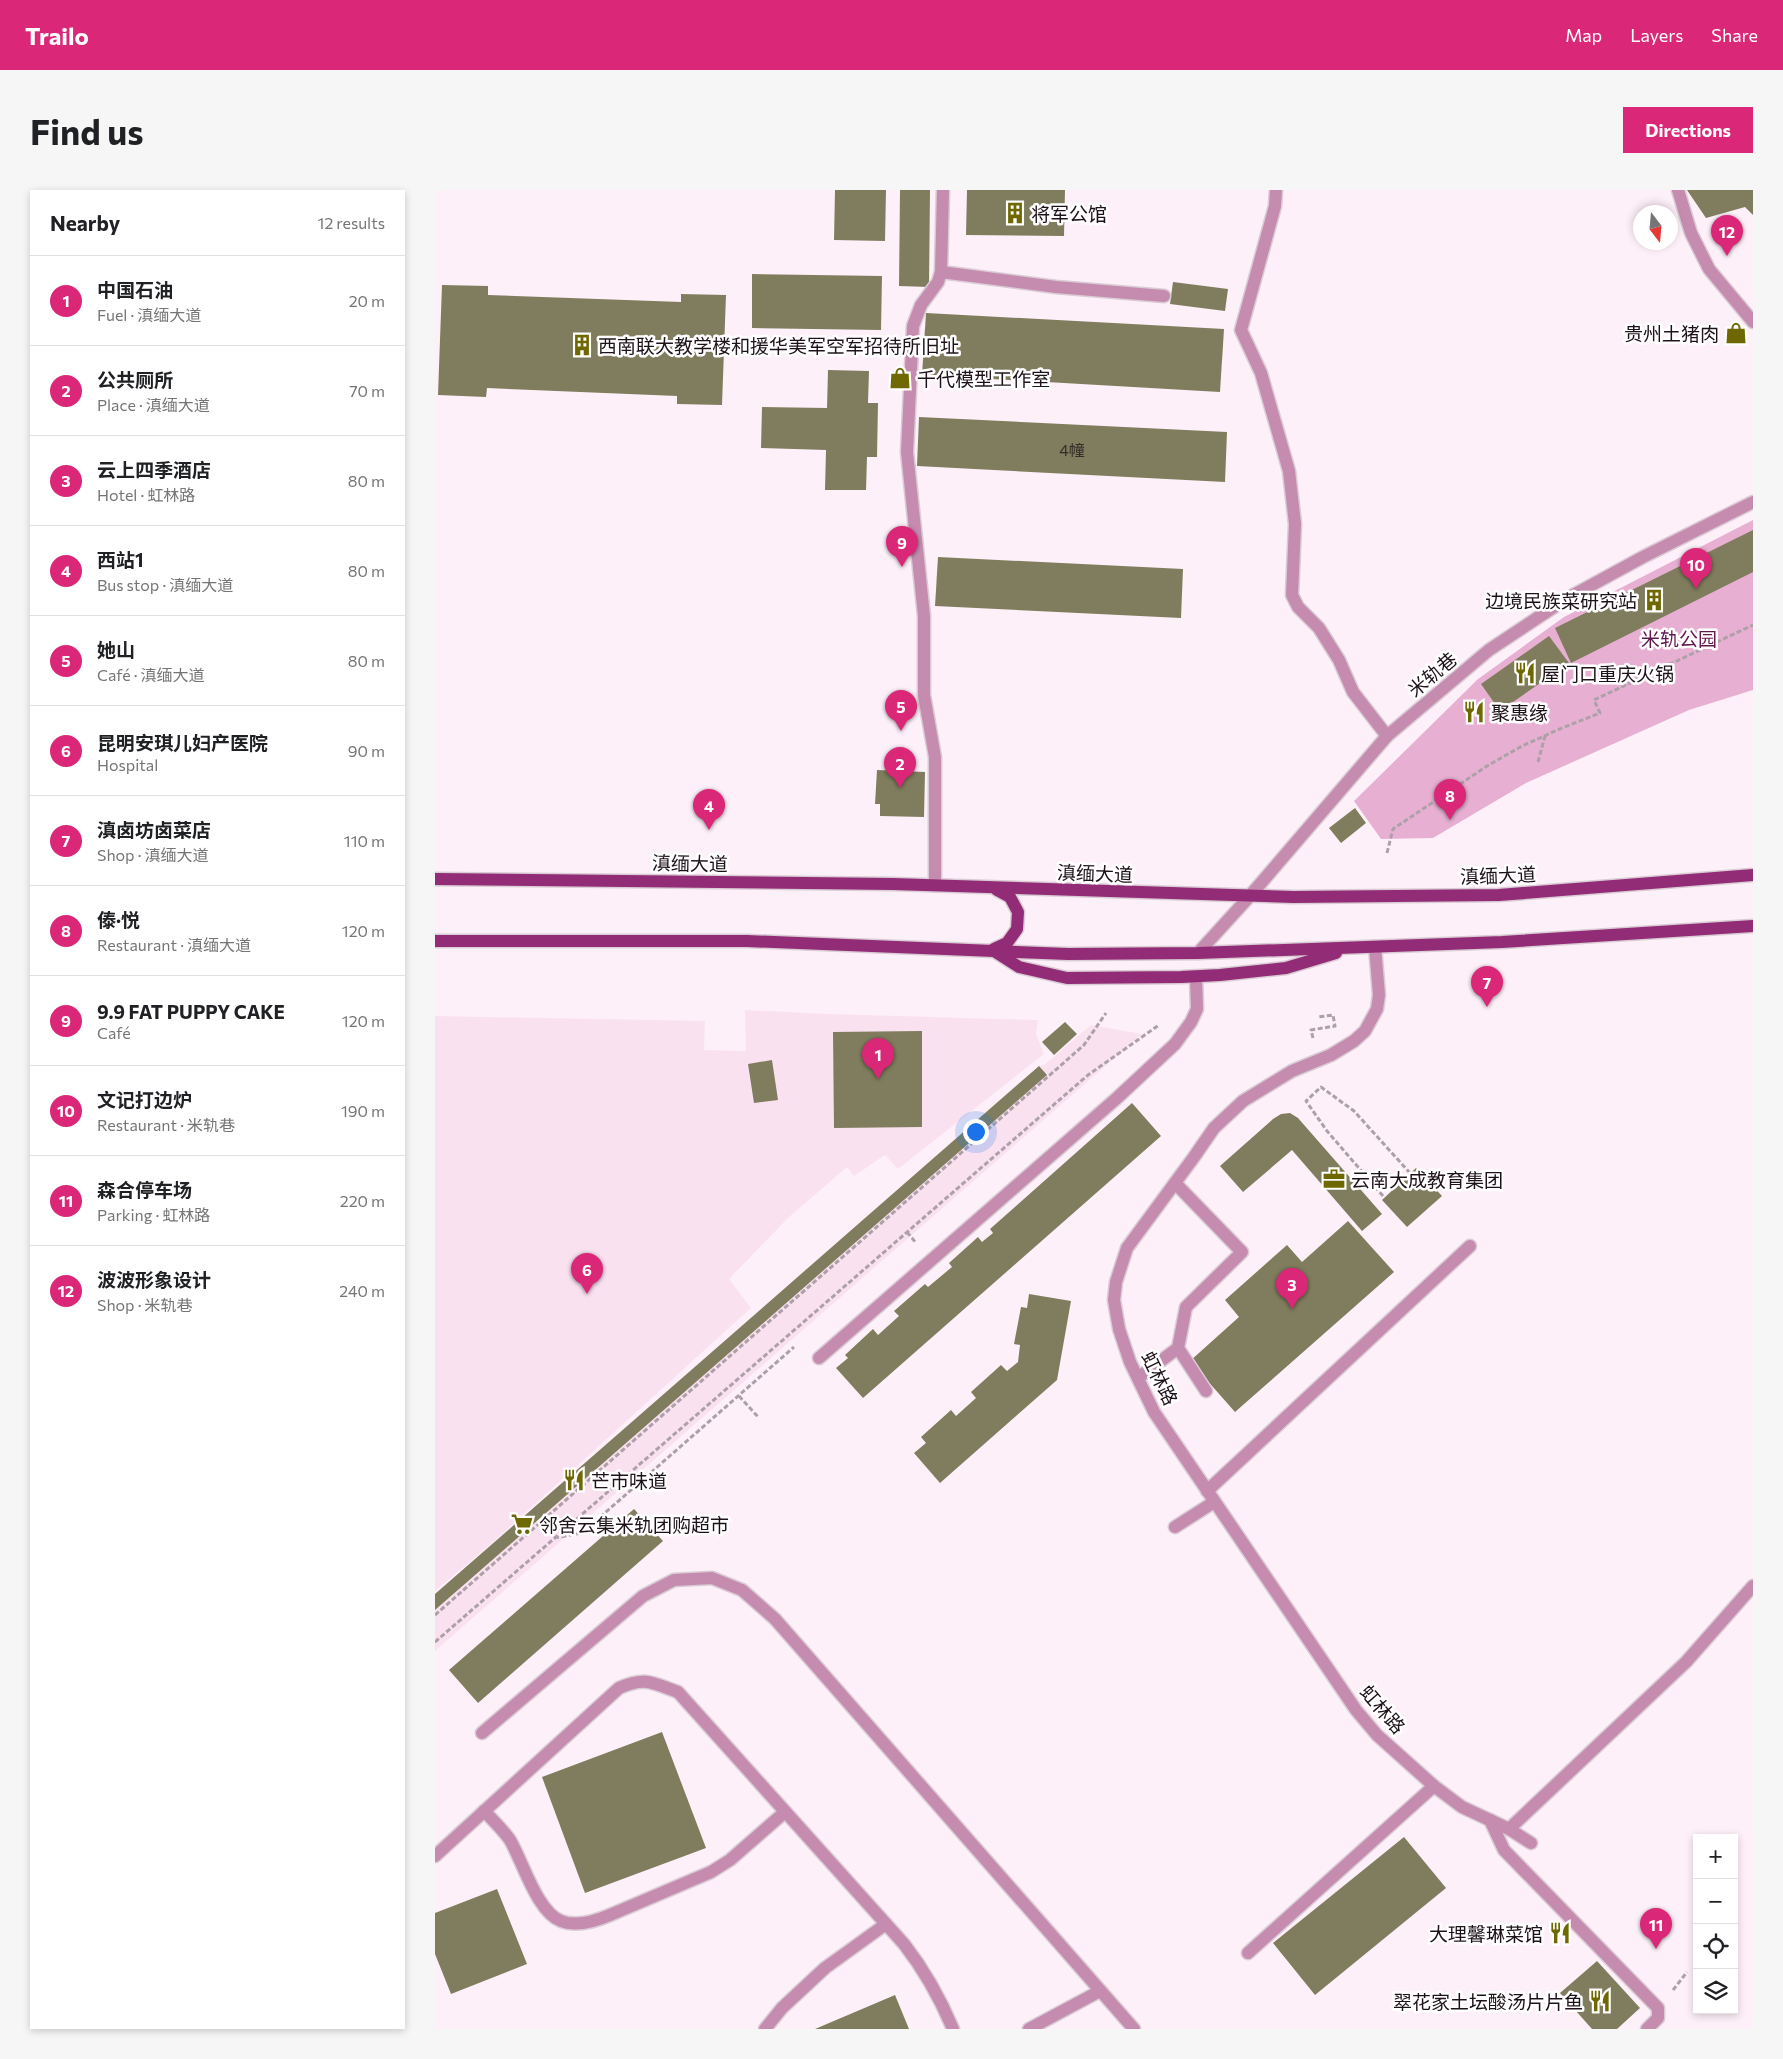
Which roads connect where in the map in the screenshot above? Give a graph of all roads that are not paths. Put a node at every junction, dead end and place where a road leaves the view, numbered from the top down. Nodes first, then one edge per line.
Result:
1 (943, 190) edge
2 (1276, 190) edge
3 (1678, 190) edge
4 (941, 272) junction
5 (1164, 296) dead end
6 (1753, 322) edge
7 (1753, 502) edge
8 (1387, 736) junction
9 (1753, 875) edge
10 (435, 879) edge
11 (935, 885) junction
12 (995, 888) junction
13 (1249, 897) junction
14 (1753, 926) edge
15 (435, 941) edge
16 (1375, 947) junction
17 (1354, 948) junction
18 (992, 950) junction
19 (1198, 953) junction
20 (1196, 976) junction
21 (1175, 1183) junction
22 (1470, 1246) dead end
23 (1178, 1348) junction
24 (819, 1358) dead end
25 (1138, 1378) junction
26 (1206, 1391) dead end
27 (1210, 1497) junction
28 (1175, 1528) dead end
29 (1753, 1586) edge
30 (482, 1733) dead end
31 (1434, 1786) junction
32 (484, 1811) junction
33 (785, 1812) junction
34 (1490, 1820) junction
35 (1509, 1828) junction
36 (1531, 1843) dead end
37 (435, 1856) edge
38 (886, 1924) junction
39 (1248, 1953) dead end
40 (1100, 1991) junction
41 (765, 2029) edge
42 (953, 2029) edge
43 (1029, 2029) edge
44 (1134, 2029) edge
45 (1647, 2029) edge

1 - 4 street
2 - 8 street
3 - 6 street
4 - 5 street
4 - 11 street
7 - 8 street, 米轨巷
8 - 13 street, 米轨巷
9 - 13 main road, 滇缅大道
10 - 11 main road, 滇缅大道
11 - 12 main road, 滇缅大道
12 - 13 main road, 滇缅大道
12 - 18 main road
13 - 19 street, 米轨巷
14 - 16 main road
15 - 18 main road
16 - 17 main road
16 - 21 street, 虹林路
17 - 19 main road
17 - 20 main road
18 - 19 main road
18 - 20 main road
20 - 24 street
21 - 23 street
21 - 25 street, 虹林路
22 - 27 street
23 - 25 street
23 - 26 street
25 - 27 street, 虹林路
27 - 28 street
27 - 31 street, 虹林路
29 - 35 street
30 - 40 street
31 - 34 street, 虹林路
31 - 39 street
32 - 33 street
32 - 33 street
32 - 37 street
33 - 38 street
34 - 35 street, 虹林路
34 - 45 street
35 - 36 street, 虹林路
38 - 41 street
38 - 42 street
40 - 43 street
40 - 44 street

